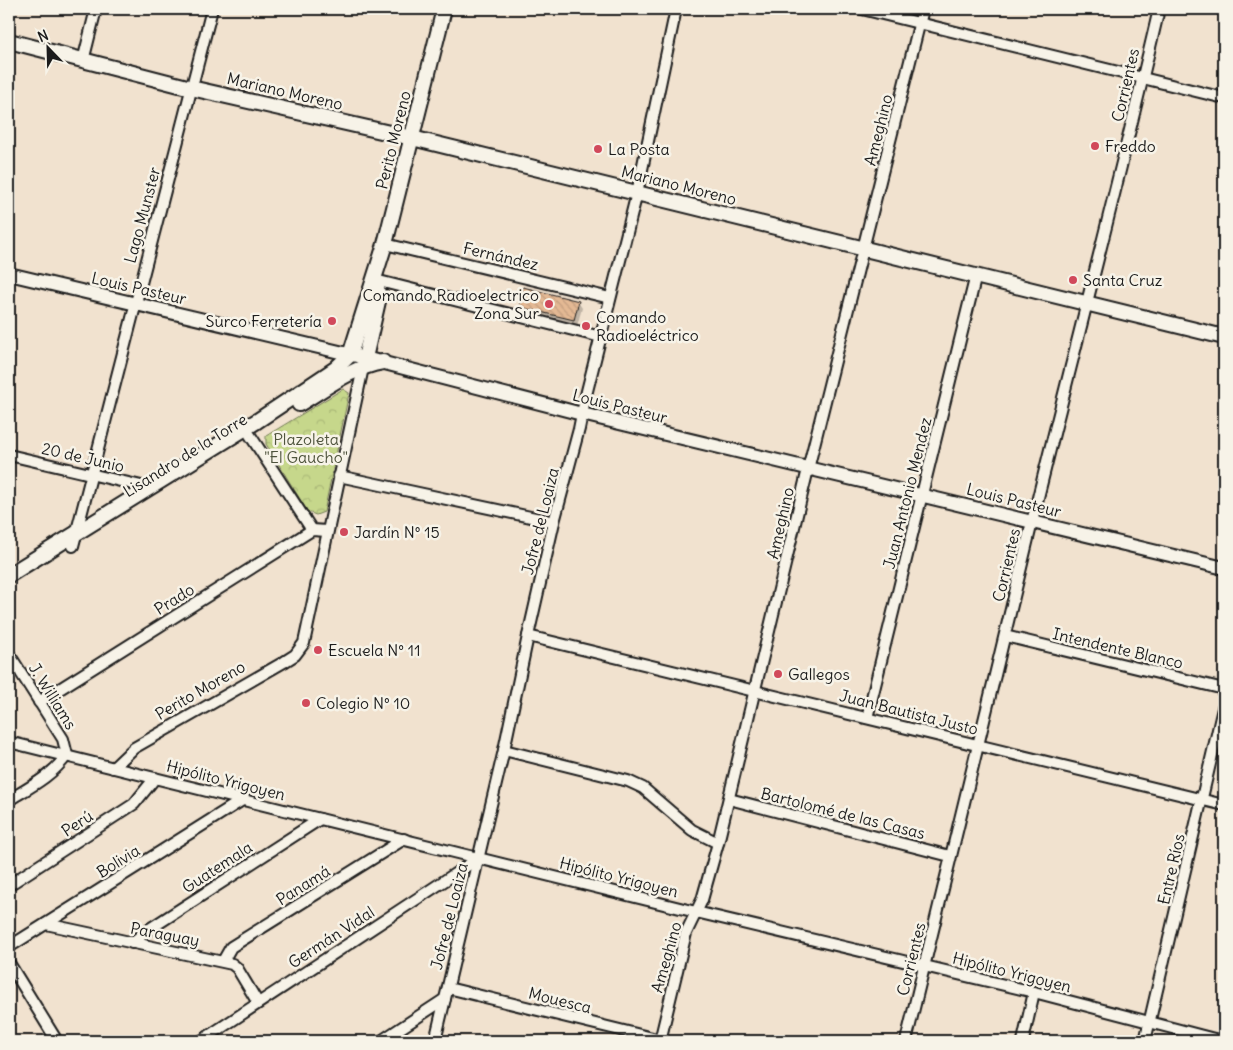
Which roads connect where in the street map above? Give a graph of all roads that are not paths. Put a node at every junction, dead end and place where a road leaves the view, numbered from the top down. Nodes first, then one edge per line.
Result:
1 (96, 9) edge
2 (212, 9) edge
3 (444, 9) edge
4 (676, 9) edge
5 (862, 9) edge
6 (923, 9) edge
7 (1158, 9) edge
8 (919, 24) junction
9 (9, 41) edge
10 (83, 61) junction
11 (1143, 78) junction
12 (191, 88) junction
13 (1224, 98) edge
14 (412, 138) junction
15 (637, 193) junction
16 (385, 244) junction
17 (864, 248) junction
18 (9, 274) edge
19 (976, 275) junction
20 (374, 280) junction
21 (610, 298) junction
22 (135, 303) junction
23 (1088, 303) junction
24 (601, 337) junction
25 (1224, 337) edge
26 (350, 354) junction
27 (383, 362) joint
28 (364, 363) junction
29 (582, 414) junction
30 (250, 435) junction
31 (9, 455) edge
32 (808, 469) junction
33 (91, 475) junction
34 (339, 476) junction
35 (150, 488) junction
36 (922, 494) junction
37 (1032, 521) junction
38 (554, 522) junction
39 (312, 530) junction
40 (327, 531) junction
41 (75, 540) junction
42 (1224, 568) edge
43 (9, 575) edge
44 (9, 586) edge
45 (528, 636) junction
46 (1005, 636) junction
47 (9, 654) edge
48 (1224, 689) edge
49 (755, 691) junction
50 (39, 702) junction
51 (1224, 704) edge
52 (867, 718) junction
53 (9, 742) edge
54 (979, 745) junction
55 (504, 750) junction
56 (67, 756) junction
57 (113, 768) junction
58 (155, 778) junction
59 (244, 799) junction
60 (729, 799) junction
61 (9, 800) edge
62 (1202, 800) junction
63 (1224, 805) edge
64 (320, 819) junction
65 (404, 839) junction
66 (718, 843) junction
67 (950, 856) junction
68 (479, 858) junction
69 (9, 885) edge
70 (696, 912) junction
71 (46, 924) junction
72 (132, 943) junction
73 (9, 947) edge
74 (223, 961) junction
75 (9, 963) edge
76 (924, 966) junction
77 (448, 988) junction
78 (1034, 992) junction
79 (445, 999) junction
80 (258, 1003) junction
81 (1150, 1023) junction
82 (57, 1041) edge
83 (201, 1041) edge
84 (381, 1041) edge
85 (434, 1041) edge
86 (662, 1041) edge
87 (906, 1041) edge
88 (1022, 1041) edge
89 (1145, 1041) edge
90 (1222, 1041) edge

1 - 10 street
2 - 12 street, Lago Munster
3 - 14 main road, Perito Moreno
4 - 15 street, Jofre de Loaiza
5 - 8 street
6 - 8 street, Ameghino
7 - 11 street, Corrientes
8 - 11 street
8 - 17 street, Ameghino
9 - 10 main road, Mariano Moreno
10 - 12 main road, Mariano Moreno
11 - 13 street
11 - 23 street, Corrientes
12 - 14 main road, Mariano Moreno
12 - 22 street, Lago Munster
14 - 15 main road, Mariano Moreno
14 - 16 main road, Perito Moreno
15 - 17 main road, Mariano Moreno
15 - 21 street, Jofre de Loaiza
16 - 20 main road, Perito Moreno
16 - 21 street, Fernández
17 - 19 main road, Mariano Moreno
17 - 32 street, Ameghino
18 - 22 street, Louis Pasteur
19 - 23 main road, Mariano Moreno
19 - 36 street, Juan Antonio Mendez
20 - 24 street
20 - 26 main road, Perito Moreno
20 - 28 main road, Perito Moreno
21 - 24 street, Jofre de Loaiza
22 - 26 street, Louis Pasteur
22 - 33 street, Lago Munster
23 - 25 main road, Mariano Moreno
23 - 37 street, Corrientes
24 - 29 street, Jofre de Loaiza
26 - 28 street, Louis Pasteur
26 - 35 main road, Lisandro de la Torre
27 - 28 main road, Lisandro de la Torre
27 - 29 street, Louis Pasteur
28 - 30 main road, Lisandro de la Torre
28 - 34 street, Perito Moreno
29 - 32 street, Louis Pasteur
29 - 38 street, Jofre de Loaiza
30 - 39 street
30 - 41 main road, Lisandro de la Torre
31 - 33 street, 20 de Junio
32 - 36 street, Louis Pasteur
32 - 49 street, Ameghino
33 - 35 street, 20 de Junio
33 - 41 street, Lago Munster
34 - 38 street
34 - 40 street, Perito Moreno
35 - 41 main road, Lisandro de la Torre
36 - 37 street, Louis Pasteur
36 - 52 street, Juan Antonio Mendez
37 - 42 street, Louis Pasteur
37 - 46 street, Corrientes
38 - 45 street, Jofre de Loaiza
39 - 40 street
39 - 50 street, Prado
40 - 57 street, Perito Moreno
41 - 43 main road, Lisandro de la Torre
41 - 44 main road, Lisandro de la Torre
45 - 49 street, Juan Bautista Justo
45 - 55 street, Jofre de Loaiza
46 - 48 street, Intendente Blanco
46 - 54 street, Corrientes
47 - 50 street, J. Williams
49 - 52 street, Juan Bautista Justo
49 - 60 street, Ameghino
50 - 56 street, J. Williams
51 - 62 street, Entre Ríos
52 - 54 street, Juan Bautista Justo
53 - 56 street, Hipólito Yrigoyen
54 - 62 street, Juan Bautista Justo
54 - 67 street, Corrientes
55 - 66 street
55 - 68 street, Jofre de Loaiza
56 - 57 street, Hipólito Yrigoyen
56 - 61 street
57 - 58 street, Hipólito Yrigoyen
58 - 59 street, Hipólito Yrigoyen
58 - 69 street, Perú
59 - 64 street, Hipólito Yrigoyen
59 - 71 street, Bolivia
60 - 66 street, Ameghino
60 - 67 street, Bartolomé de las Casas
62 - 63 street, Juan Bautista Justo
62 - 81 street, Entre Ríos
64 - 65 street, Hipólito Yrigoyen
64 - 72 street, Guatemala
65 - 68 street, Hipólito Yrigoyen
65 - 74 street, Panamá
66 - 70 street, Ameghino
67 - 76 street, Corrientes
68 - 70 street, Hipólito Yrigoyen
68 - 77 street, Jofre de Loaiza
68 - 80 street, Germán Vidal
70 - 76 street, Hipólito Yrigoyen
70 - 86 street, Ameghino
71 - 72 street, Paraguay
71 - 73 street, Bolivia
72 - 74 street, Paraguay
74 - 80 street, Paraguay
75 - 82 street
76 - 78 street, Hipólito Yrigoyen
76 - 87 street, Corrientes
77 - 79 street, Jofre de Loaiza
77 - 86 street, Mouesca
78 - 81 street, Hipólito Yrigoyen
78 - 88 street
79 - 84 street
79 - 85 street, Jofre de Loaiza
80 - 83 street, Germán Vidal
81 - 89 street, Entre Ríos
81 - 90 street, Hipólito Yrigoyen

